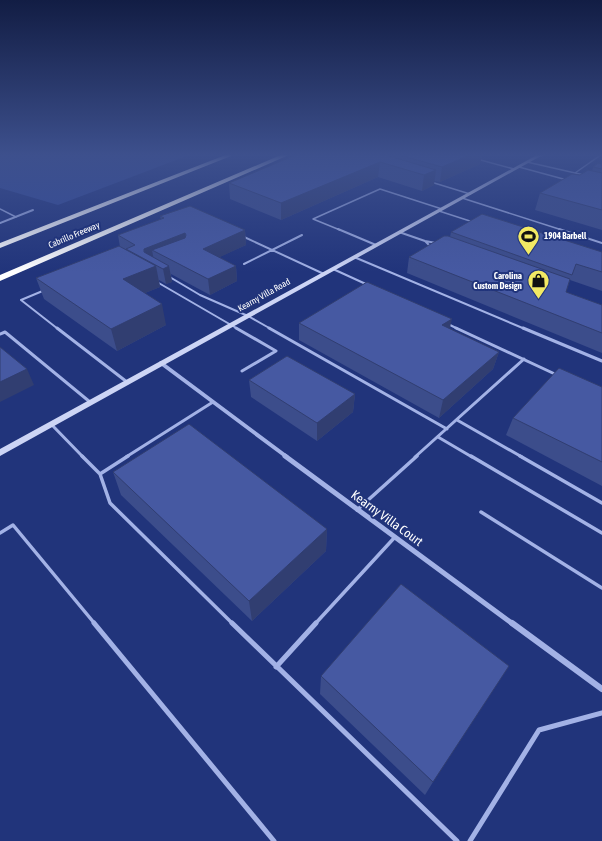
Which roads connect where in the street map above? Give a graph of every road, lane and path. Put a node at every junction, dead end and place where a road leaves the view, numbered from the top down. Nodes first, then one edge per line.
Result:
1 (134, 193) edge
2 (197, 193) edge
3 (371, 193) edge
4 (392, 193) edge
5 (470, 194) edge
6 (462, 198) junction
7 (0, 209) edge
8 (33, 210) dead end
9 (440, 210) junction
10 (16, 217) junction
11 (0, 223) edge
12 (476, 223) edge
13 (399, 232) junction
14 (238, 234) edge
15 (302, 234) dead end
16 (425, 242) junction
17 (602, 243) edge
18 (440, 244) edge
19 (376, 245) junction
20 (0, 246) edge
21 (433, 248) edge
22 (272, 250) junction
23 (354, 257) junction
24 (244, 264) dead end
25 (333, 269) junction
26 (162, 272) edge
27 (324, 274) junction
28 (0, 278) edge
29 (150, 278) edge
30 (368, 285) edge
31 (49, 288) edge
32 (248, 316) junction
33 (446, 322) edge
34 (231, 325) junction
35 (0, 334) edge
36 (524, 359) junction
37 (602, 361) edge
38 (161, 363) junction
39 (242, 371) dead end
40 (559, 376) edge
41 (127, 382) junction
42 (90, 402) junction
43 (213, 402) junction
44 (457, 420) junction
45 (51, 424) junction
46 (447, 429) junction
47 (438, 437) junction
48 (0, 453) edge
49 (100, 474) junction
50 (602, 503) edge
51 (358, 510) junction
52 (481, 512) dead end
53 (0, 533) edge
54 (602, 533) edge
55 (394, 537) junction
56 (602, 588) edge
57 (276, 667) junction
58 (602, 689) edge
59 (602, 713) edge
60 (274, 841) edge
61 (457, 841) edge
62 (470, 841) edge

1 - 20 highway, Cabrillo Freeway
2 - 28 highway, Cabrillo Freeway
3 - 19 lane
4 - 9 lane
5 - 6 main road, Kearny Villa Road
6 - 9 main road, Kearny Villa Road
6 - 17 lane
7 - 10 lane
8 - 10 street
9 - 12 lane
9 - 13 main road, Kearny Villa Road
10 - 11 street
13 - 16 lane
13 - 19 main road, Kearny Villa Road
14 - 22 lane
15 - 22 lane
16 - 18 lane
16 - 21 lane
19 - 23 main road, Kearny Villa Road
22 - 24 lane
22 - 27 lane
23 - 25 main road, Kearny Villa Road
23 - 37 lane
25 - 27 main road, Kearny Villa Road
25 - 30 lane
26 - 32 lane
27 - 32 main road, Kearny Villa Road
29 - 34 lane
31 - 41 lane
32 - 34 main road, Kearny Villa Road
32 - 46 lane
33 - 36 lane
34 - 38 main road, Kearny Villa Road
34 - 39 lane
35 - 42 lane
36 - 40 lane
36 - 44 lane
38 - 41 main road, Kearny Villa Road
38 - 43 street, Kearny Villa Court
41 - 42 main road, Kearny Villa Road
42 - 45 main road, Kearny Villa Road
43 - 49 lane
43 - 51 street, Kearny Villa Court
44 - 46 lane
44 - 50 lane
45 - 48 main road, Kearny Villa Road
45 - 49 lane
46 - 47 lane
47 - 51 lane
47 - 54 lane
49 - 57 lane
51 - 55 street, Kearny Villa Court
52 - 56 lane
53 - 60 lane
55 - 57 lane
55 - 58 street, Kearny Villa Court
57 - 61 lane
59 - 62 lane

